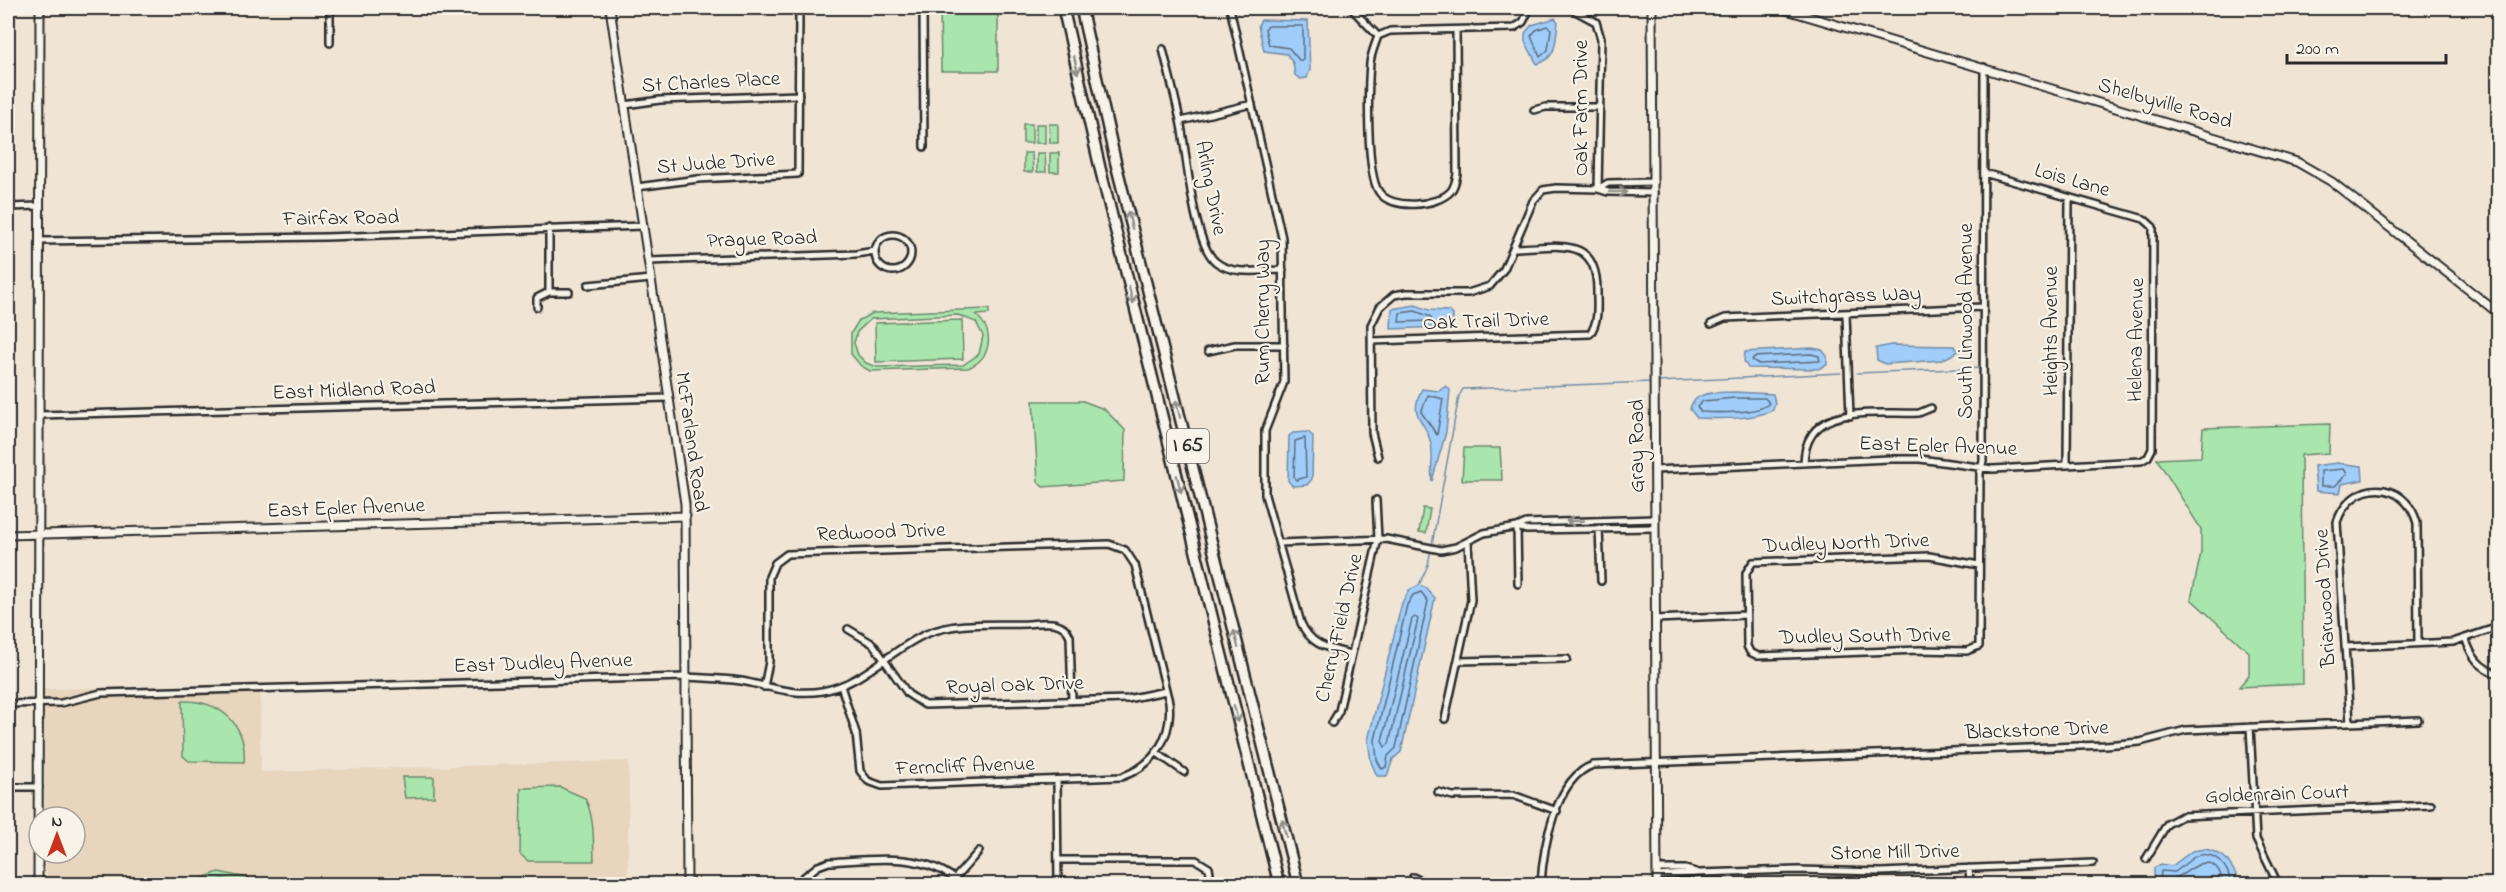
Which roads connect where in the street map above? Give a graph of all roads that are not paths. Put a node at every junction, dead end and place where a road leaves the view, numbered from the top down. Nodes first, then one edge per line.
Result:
1 (40, 8) edge
2 (330, 8) edge
3 (610, 8) edge
4 (799, 8) edge
5 (923, 8) edge
6 (1064, 8) edge
7 (1081, 8) edge
8 (1230, 8) edge
9 (1351, 8) edge
10 (1530, 8) edge
11 (1570, 8) edge
12 (1652, 8) edge
13 (1780, 8) edge
14 (1456, 30) junction
15 (1378, 36) junction
16 (330, 43) dead end
17 (1163, 49) dead end
18 (1984, 67) junction
19 (799, 95) junction
20 (1252, 104) junction
21 (625, 105) junction
22 (1600, 107) junction
23 (1534, 110) dead end
24 (1180, 121) junction
25 (924, 147) dead end
26 (1984, 173) junction
27 (1654, 182) junction
28 (637, 187) junction
29 (1598, 189) junction
30 (1654, 193) junction
31 (2069, 198) junction
32 (39, 206) junction
33 (8, 207) edge
34 (2151, 224) joint
35 (643, 226) junction
36 (549, 228) junction
37 (39, 241) junction
38 (1513, 248) junction
39 (875, 251) junction
40 (648, 261) junction
41 (1283, 270) junction
42 (651, 279) junction
43 (588, 285) dead end
44 (569, 291) dead end
45 (549, 292) junction
46 (537, 307) dead end
47 (1983, 308) junction
48 (2499, 313) edge
49 (1846, 315) junction
50 (1711, 324) dead end
51 (1372, 341) junction
52 (1284, 345) junction
53 (1208, 351) dead end
54 (669, 398) junction
55 (1931, 408) dead end
56 (39, 415) junction
57 (1850, 416) junction
58 (1378, 457) dead end
59 (2148, 457) joint
60 (1804, 463) junction
61 (2067, 464) junction
62 (1982, 467) junction
63 (1654, 470) junction
64 (1376, 500) dead end
65 (686, 516) junction
66 (1655, 519) junction
67 (1599, 520) junction
68 (1517, 526) junction
69 (1655, 528) junction
70 (1599, 529) junction
71 (39, 534) junction
72 (8, 535) edge
73 (1378, 539) junction
74 (1468, 541) junction
75 (1279, 543) junction
76 (1979, 565) junction
77 (1601, 581) dead end
78 (1518, 584) dead end
79 (1746, 615) junction
80 (1655, 619) junction
81 (2499, 627) edge
82 (848, 629) dead end
83 (2466, 640) junction
84 (2418, 644) junction
85 (1979, 646) joint
86 (2345, 647) junction
87 (1351, 654) junction
88 (1567, 659) dead end
89 (885, 660) junction
90 (1458, 661) junction
91 (2499, 674) edge
92 (686, 677) junction
93 (841, 686) junction
94 (764, 687) junction
95 (1166, 691) junction
96 (1072, 701) junction
97 (8, 704) edge
98 (39, 704) junction
99 (1445, 719) dead end
100 (2418, 720) dead end
101 (1332, 723) dead end
102 (2350, 723) junction
103 (2250, 727) junction
104 (1157, 753) junction
105 (1657, 762) junction
106 (1184, 772) dead end
107 (1057, 781) junction
108 (8, 787) edge
109 (39, 787) junction
110 (1438, 792) dead end
111 (2431, 805) dead end
112 (1557, 811) junction
113 (2254, 812) junction
114 (979, 851) dead end
115 (2146, 859) dead end
116 (1058, 860) junction
117 (2093, 863) dead end
118 (1970, 868) junction
119 (1657, 872) junction
120 (1413, 877) dead end
121 (955, 879) junction
122 (38, 885) edge
123 (687, 885) edge
124 (795, 885) edge
125 (950, 885) edge
126 (961, 885) edge
127 (1058, 885) edge
128 (1212, 885) edge
129 (1279, 885) edge
130 (1298, 885) edge
131 (1428, 885) edge
132 (1541, 885) edge
133 (1657, 885) edge
134 (1970, 885) edge
135 (2278, 885) edge

1 - 32 street
2 - 16 street
3 - 21 street, McFarland Road
4 - 19 street
5 - 25 street
6 -> 129 highway, I 65
130 -> 7 highway, I 65
8 - 20 street, Rum Cherry Way
9 - 15 street
10 - 14 street
11 - 22 street, Oak Farm Drive
12 - 27 street, Gray Road
13 - 18 street, Shelbyville Road
14 - 15 street
14 - 15 street
17 - 24 street, Arling Drive
18 - 26 street, South Linwood Avenue
18 - 48 street, Shelbyville Road
19 - 21 street, St Charles Place
19 - 28 street, St Jude Drive
20 - 24 street
20 - 41 street, Rum Cherry Way
21 - 28 street, McFarland Road
22 - 23 street
22 - 29 street, Oak Farm Drive
24 - 41 street, Arling Drive
26 - 31 street, Lois Lane
26 - 47 street, South Linwood Avenue
27 - 29 street
27 - 30 street, Gray Road
28 - 35 street, McFarland Road
29 -> 30 street
29 - 38 street
30 - 63 street, Gray Road
31 - 34 street, Lois Lane
31 - 61 street, Heights Avenue
32 - 33 street
32 - 37 street
34 - 59 street, Helena Avenue
35 - 36 street, Fairfax Road
35 - 40 street, McFarland Road
36 - 37 street, Fairfax Road
36 - 45 street
37 - 56 street
38 - 51 street
38 - 51 street, Oak Trail Drive
39 - 39 street, Prague Road
39 - 40 street, Prague Road
40 - 42 street, McFarland Road
41 - 52 street, Rum Cherry Way
42 - 43 street
42 - 54 street, McFarland Road
44 - 45 street
45 - 46 street
47 - 49 street, Switchgrass Way
47 - 62 street, South Linwood Avenue
49 - 50 street, Switchgrass Way
49 - 57 street
51 - 58 street
52 - 53 street
52 - 75 street, Rum Cherry Way
54 - 56 street, East Midland Road
54 - 65 street, McFarland Road
55 - 57 street
56 - 71 street
57 - 60 street
59 - 61 street, East Epler Avenue
60 - 62 street, East Epler Avenue
60 - 63 street, East Epler Avenue
61 - 62 street, East Epler Avenue
62 - 76 street, South Linwood Avenue
63 - 66 street, Gray Road
64 - 73 street, Cherry Field Drive
65 - 71 street, East Epler Avenue
65 - 92 street, McFarland Road
66 - 67 street
66 - 69 street, Gray Road
67 -> 68 street
67 - 70 street
68 - 70 street
68 - 74 street
68 - 78 street
69 - 70 street
69 - 80 street, Gray Road
70 - 77 street
71 - 72 street, East Epler Avenue
71 - 98 street
73 - 74 street
73 - 75 street
73 - 87 street, Cherry Field Drive
74 - 90 street
75 - 87 street, Rum Cherry Way
76 - 79 street, Dudley North Drive
76 - 85 street, South Linwood Avenue
79 - 80 street
79 - 85 street, Dudley South Drive
80 - 105 street, Gray Road
81 - 83 street
82 - 89 street, Royal Oak Drive
83 - 84 street
83 - 91 street
84 - 86 street
84 - 86 street, Briarwood Drive
86 - 102 street, Briarwood Drive
87 - 101 street, Cherry Field Drive
88 - 90 street
89 - 93 street, East Dudley Avenue
89 - 96 street, Royal Oak Drive
89 - 96 street, East Dudley Avenue
90 - 99 street
92 - 94 street, East Dudley Avenue
92 - 98 street, East Dudley Avenue
92 - 123 street, McFarland Road
93 - 94 street, East Dudley Avenue
93 - 107 street, Ferncliff Avenue
94 - 95 street, Redwood Drive
95 - 96 street, Royal Oak Drive
95 - 104 street
97 - 98 street, East Dudley Avenue
98 - 109 street
100 - 102 street, Blackstone Drive
102 - 103 street, Blackstone Drive
103 - 105 street, Blackstone Drive
103 - 113 street
104 - 106 street
104 - 107 street, Ferncliff Avenue
105 - 112 street, Blackstone Drive
105 - 119 street, Gray Road
107 - 116 street
108 - 109 street
109 - 122 street
110 - 112 street
111 - 113 street, Goldenrain Court
112 - 132 street, Blackstone Drive
113 - 115 street, Goldenrain Court
113 - 135 street
114 - 121 street
116 - 127 street
116 - 128 street
117 - 118 street, Stone Mill Drive
118 - 119 street, Stone Mill Drive
118 - 134 street
119 - 133 street, Gray Road
120 - 131 street
121 - 124 street
121 - 125 street
121 - 126 street

